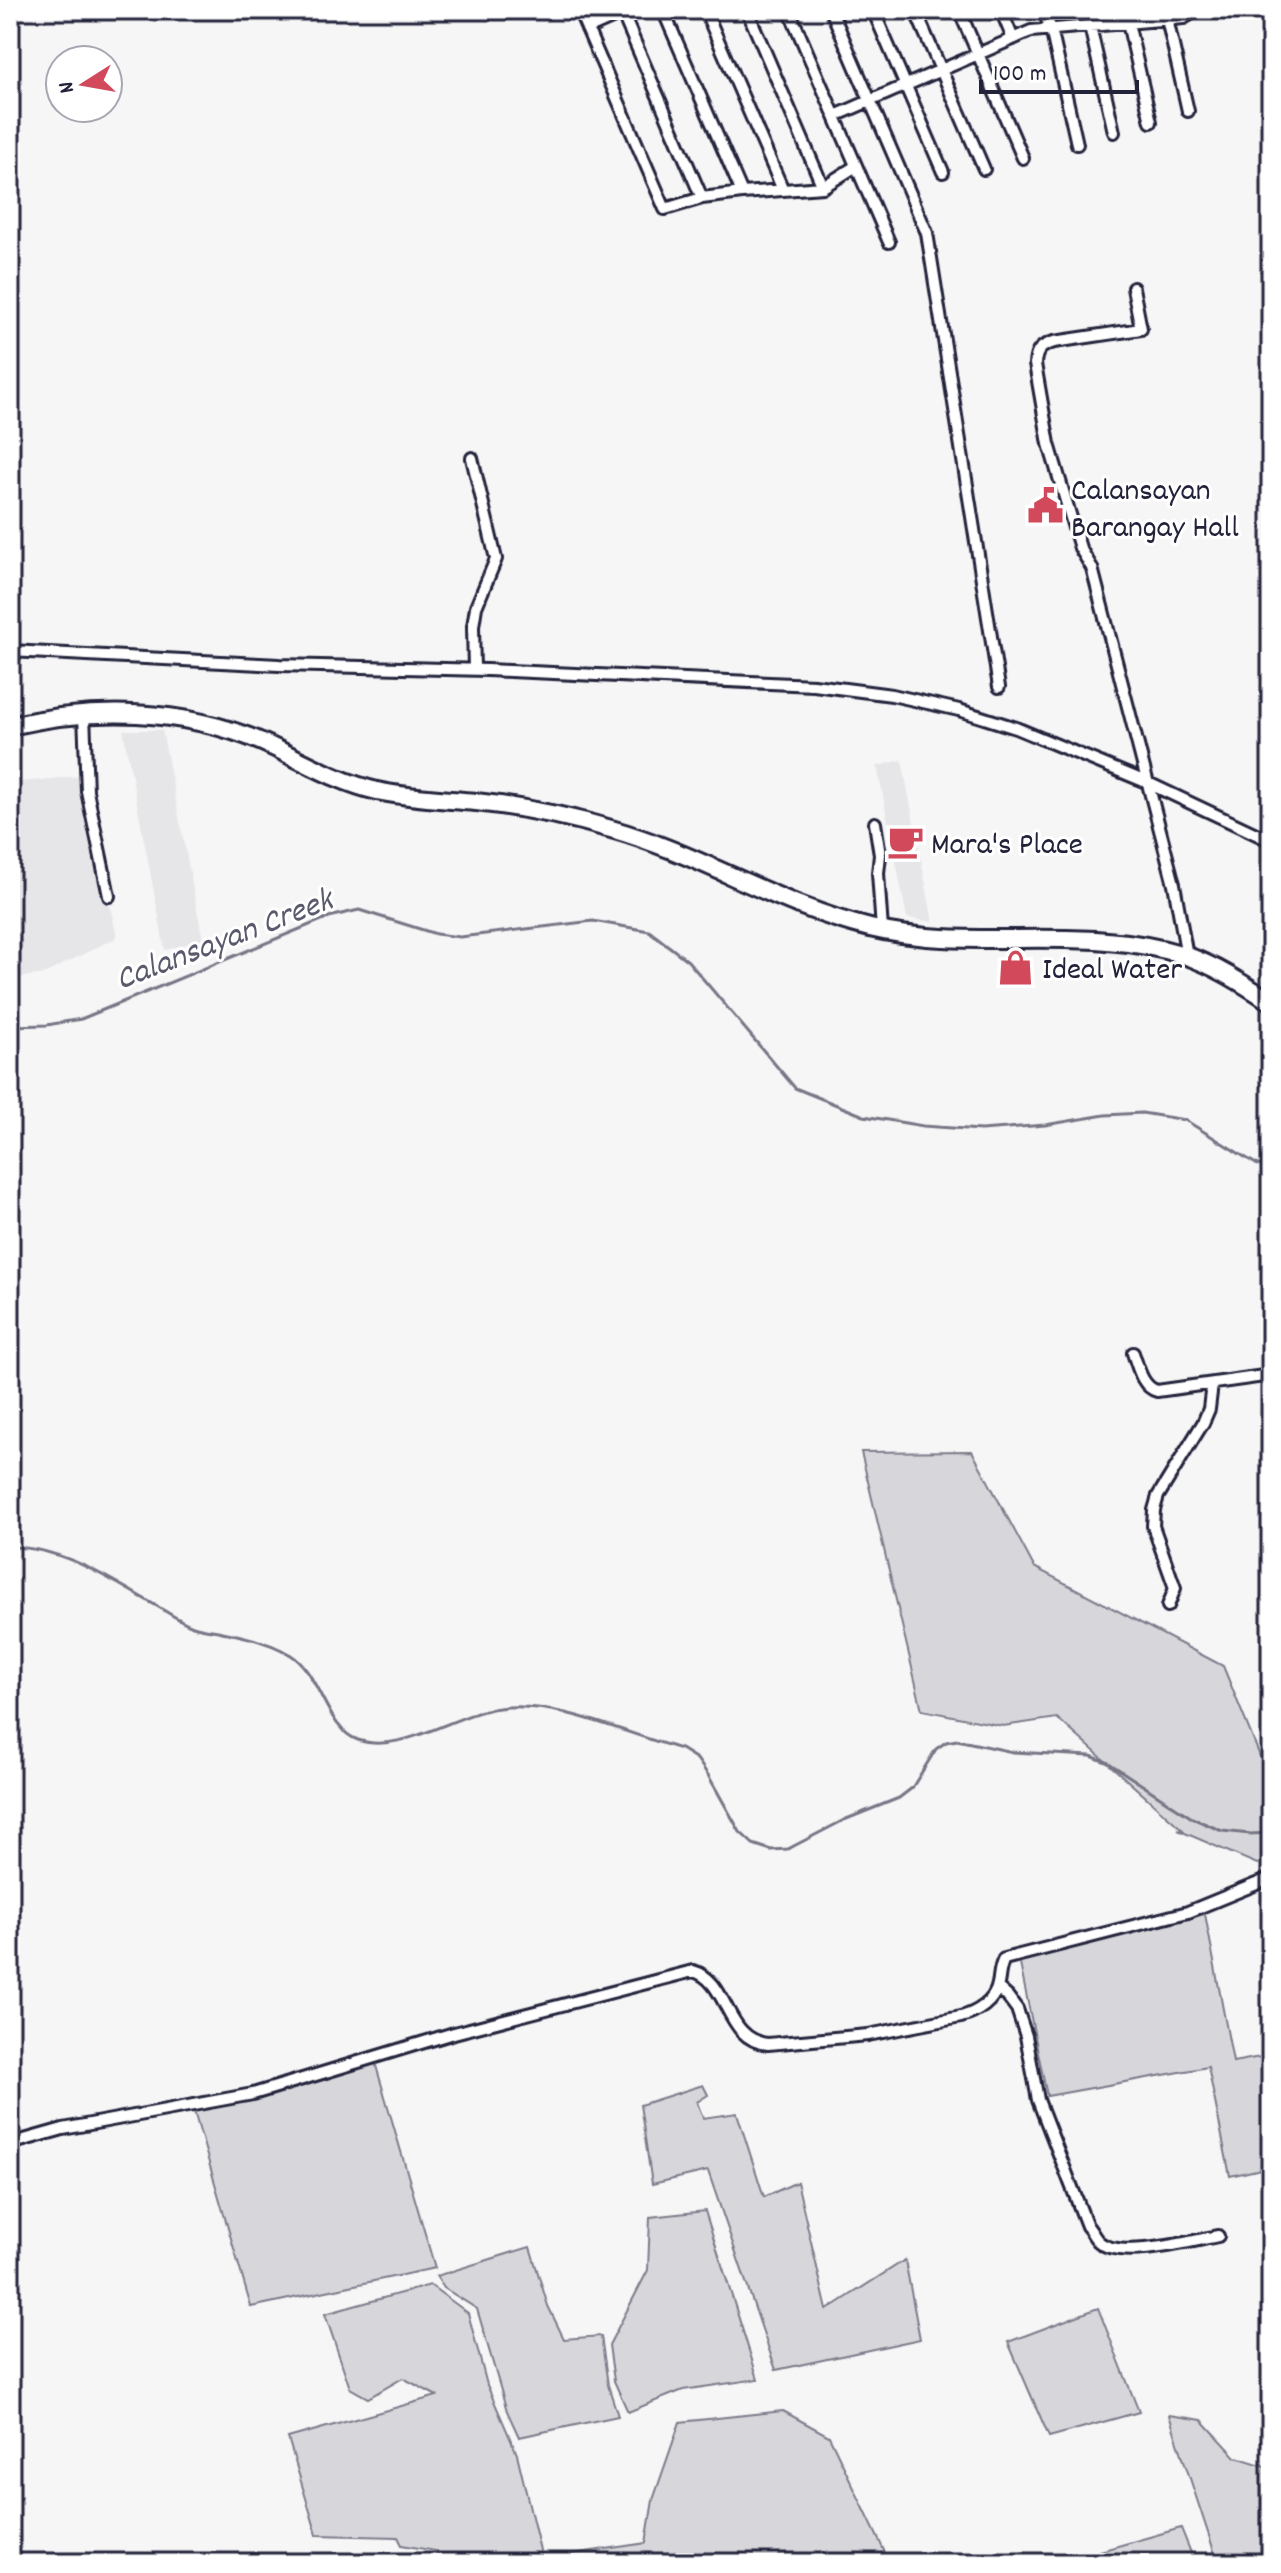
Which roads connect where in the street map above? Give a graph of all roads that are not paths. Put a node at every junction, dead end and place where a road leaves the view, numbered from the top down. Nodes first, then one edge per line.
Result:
1 (579, 10) edge
2 (663, 10) edge
3 (705, 10) edge
4 (747, 10) edge
5 (789, 10) edge
6 (831, 10) edge
7 (873, 10) edge
8 (915, 10) edge
9 (959, 10) edge
10 (1001, 10) edge
11 (1043, 10) edge
12 (1197, 10) edge
13 (625, 11) edge
14 (1167, 19) junction
15 (1128, 23) junction
16 (1090, 26) junction
17 (587, 29) junction
18 (1051, 29) junction
19 (1013, 39) junction
20 (978, 54) junction
21 (941, 70) junction
22 (906, 85) junction
23 (870, 101) junction
24 (1188, 111) dead end
25 (835, 116) junction
26 (1151, 122) dead end
27 (1114, 132) dead end
28 (1077, 144) dead end
29 (1023, 158) dead end
30 (856, 166) junction
31 (984, 169) dead end
32 (943, 172) dead end
33 (823, 187) junction
34 (783, 190) junction
35 (742, 193) junction
36 (702, 198) junction
37 (889, 242) dead end
38 (1133, 288) dead end
39 (472, 458) dead end
40 (10, 651) edge
41 (474, 669) junction
42 (999, 687) dead end
43 (84, 714) junction
44 (10, 726) edge
45 (1146, 782) junction
46 (875, 823) dead end
47 (1271, 841) edge
48 (109, 896) dead end
49 (882, 930) junction
50 (1187, 956) junction
51 (1271, 1002) edge
52 (1133, 1353) dead end
53 (1271, 1375) edge
54 (1212, 1384) junction
55 (1168, 1606) dead end
56 (1271, 1878) edge
57 (998, 1988) junction
58 (10, 2144) edge
59 (1218, 2236) dead end

1 - 17 street
2 - 35 street
3 - 34 street
4 - 33 street
5 - 25 street
6 - 23 street
7 - 22 street
8 - 21 street
9 - 20 street
10 - 19 street
11 - 18 street
12 - 14 street
13 - 17 street
13 - 36 street
14 - 15 street
14 - 24 street
15 - 16 street
15 - 26 street
16 - 18 street
16 - 27 street
17 - 36 street
18 - 19 street
18 - 28 street
19 - 20 street
20 - 21 street
20 - 29 street
21 - 22 street
21 - 31 street
22 - 23 street
22 - 32 street
23 - 25 street
23 - 42 street
25 - 30 street
30 - 33 street
30 - 37 street
33 - 34 street
34 - 35 street
35 - 36 street
38 - 45 street
39 - 41 street
40 - 41 street
41 - 45 street
43 - 44 highway
43 - 48 street
43 - 49 highway
45 - 47 street
45 - 50 street
46 - 49 street
49 - 50 highway
50 - 51 highway
52 - 54 street
53 - 54 street
54 - 55 street
56 - 57 street
57 - 58 street
57 - 59 street

